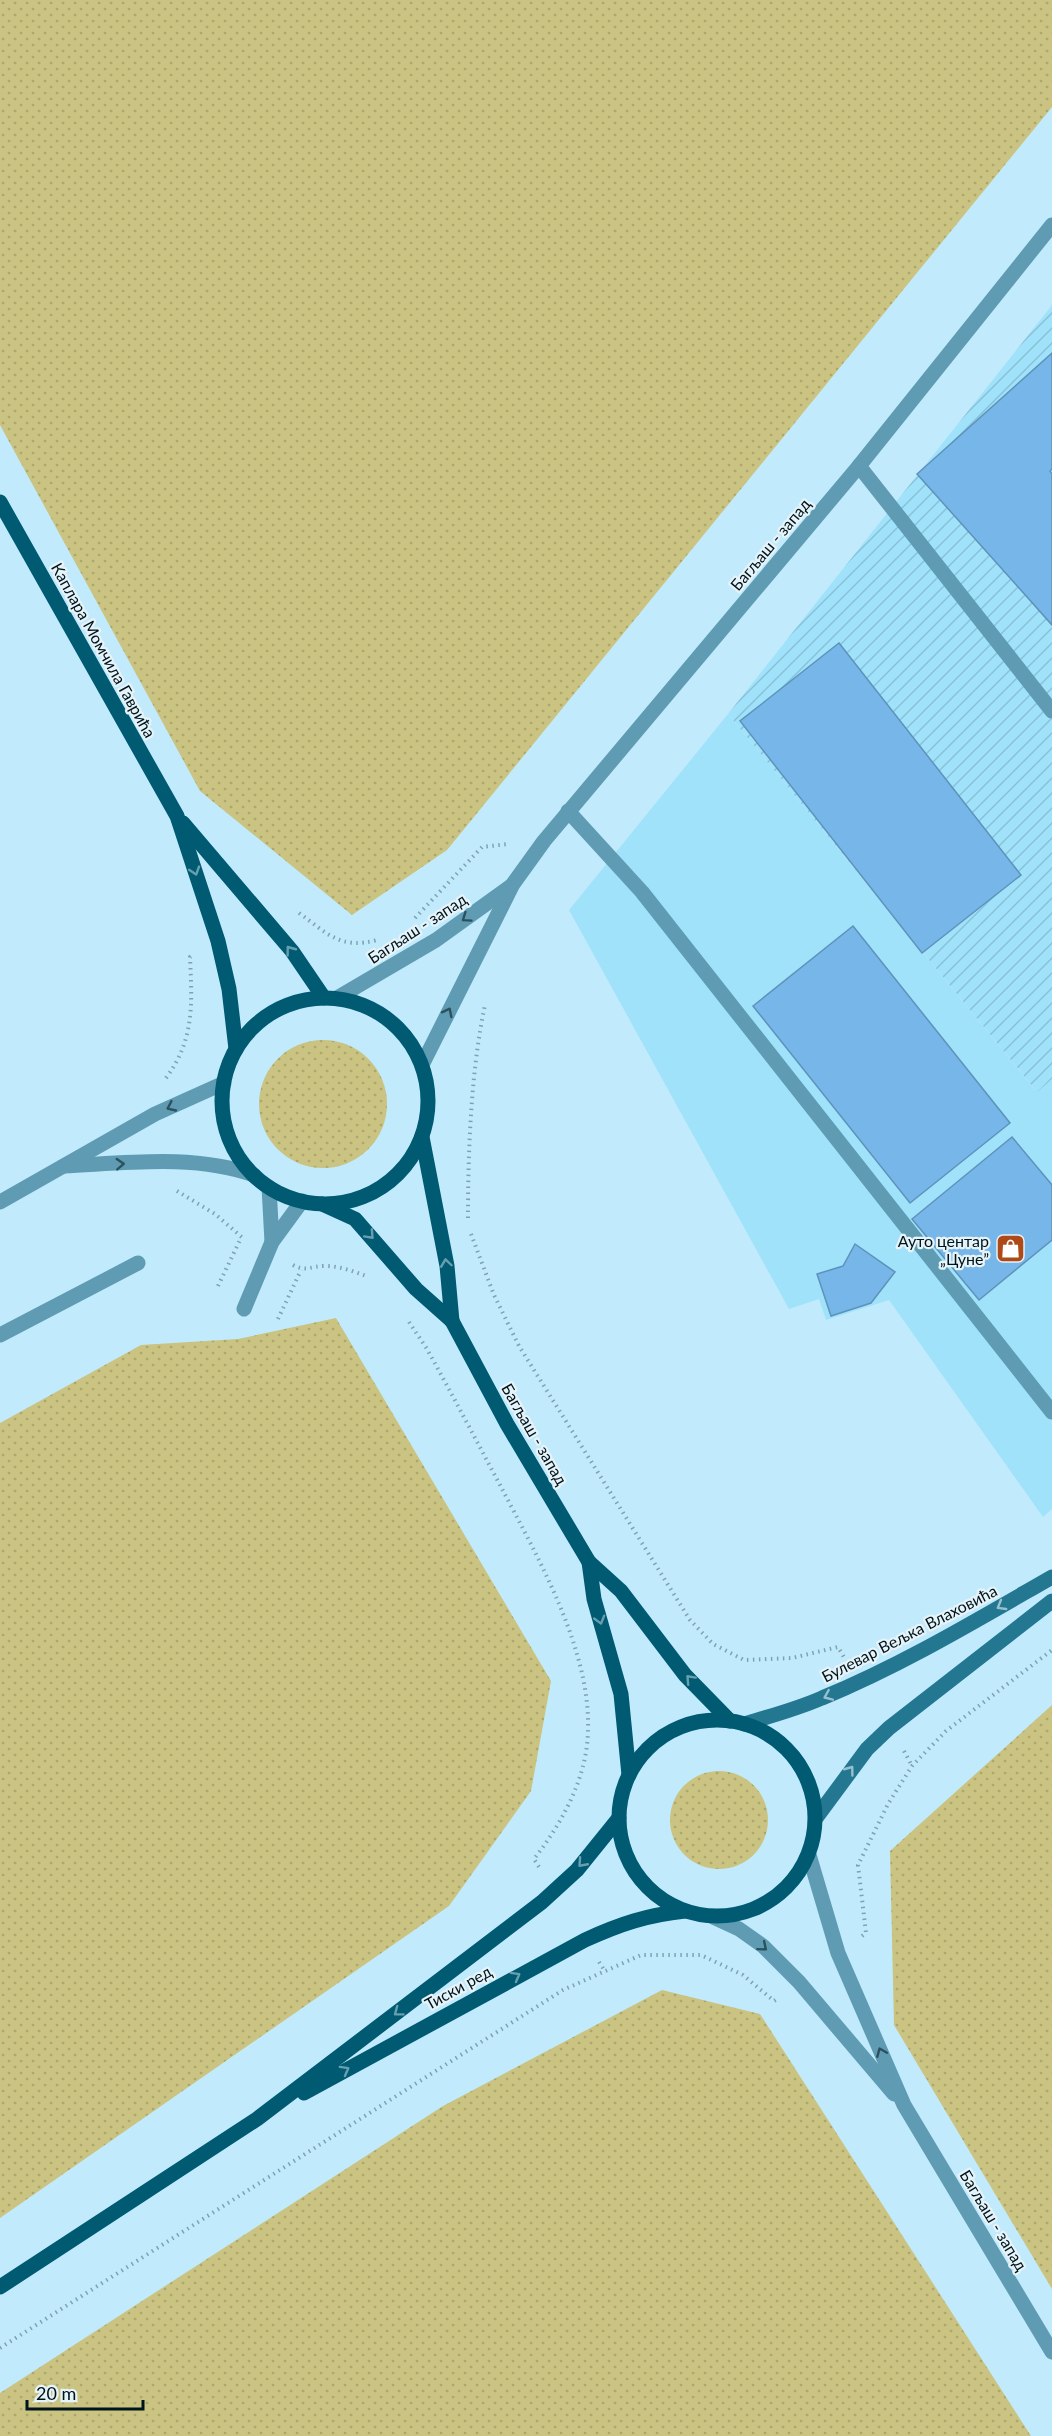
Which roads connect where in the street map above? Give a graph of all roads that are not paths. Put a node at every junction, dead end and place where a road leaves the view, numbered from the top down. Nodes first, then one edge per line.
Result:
1 (1052, 225) edge
2 (859, 466) junction
3 (0, 502) edge
4 (1052, 711) edge
5 (568, 811) junction
6 (177, 816) junction
7 (513, 884) junction
8 (331, 998) junction
9 (236, 1049) junction
10 (422, 1065) junction
11 (224, 1083) junction
12 (422, 1137) junction
13 (61, 1166) junction
14 (254, 1175) junction
15 (268, 1187) junction
16 (302, 1201) junction
17 (0, 1202) edge
18 (321, 1204) junction
19 (272, 1242) junction
20 (138, 1263) dead end
21 (244, 1309) dead end
22 (452, 1322) junction
23 (0, 1335) edge
24 (1052, 1412) edge
25 (589, 1562) junction
26 (1052, 1577) edge
27 (1052, 1601) edge
28 (737, 1722) junction
29 (629, 1775) junction
30 (619, 1818) junction
31 (816, 1818) junction
32 (809, 1855) junction
33 (685, 1911) junction
34 (713, 1917) junction
35 (904, 2105) junction
36 (257, 2119) junction
37 (0, 2287) edge
38 (1051, 2350) edge

1 - 2 street, Багљаш - запад
2 - 4 street
2 - 5 street, Багљаш - запад
3 - 6 main road, Каплара Момчила Гаврића
5 - 7 street, Багљаш - запад
5 - 24 street
8 -> 6 main road
6 -> 9 main road
7 -> 8 street, Багљаш - запад
10 -> 7 street, Багљаш - запад
8 - 9 main road
8 - 10 main road
9 - 11 main road
10 - 12 main road
11 -> 13 street
11 - 14 main road
12 - 18 main road
22 -> 12 main road, Багљаш - запад
13 -> 14 street
13 - 17 street
14 - 15 main road
15 - 16 main road
15 - 19 street
16 - 18 main road
16 - 19 street
18 -> 22 main road, Багљаш - запад
19 - 21 street
20 - 23 street
22 - 25 main road, Багљаш - запад
28 -> 25 main road, Багљаш - запад
25 -> 29 main road, Багљаш - запад
26 -> 28 main road, Булевар Вељка Влаховића
31 -> 27 main road
28 - 29 main road
28 - 31 main road
29 - 30 main road
30 - 33 main road
30 -> 36 main road, Тиски ред
31 - 32 main road
32 - 34 main road
35 -> 32 street, Багљаш - запад
33 - 34 main road
36 -> 33 main road, Тиски ред
34 -> 35 street, Багљаш - запад
35 - 38 street, Багљаш - запад
36 - 37 main road, Тиски ред

